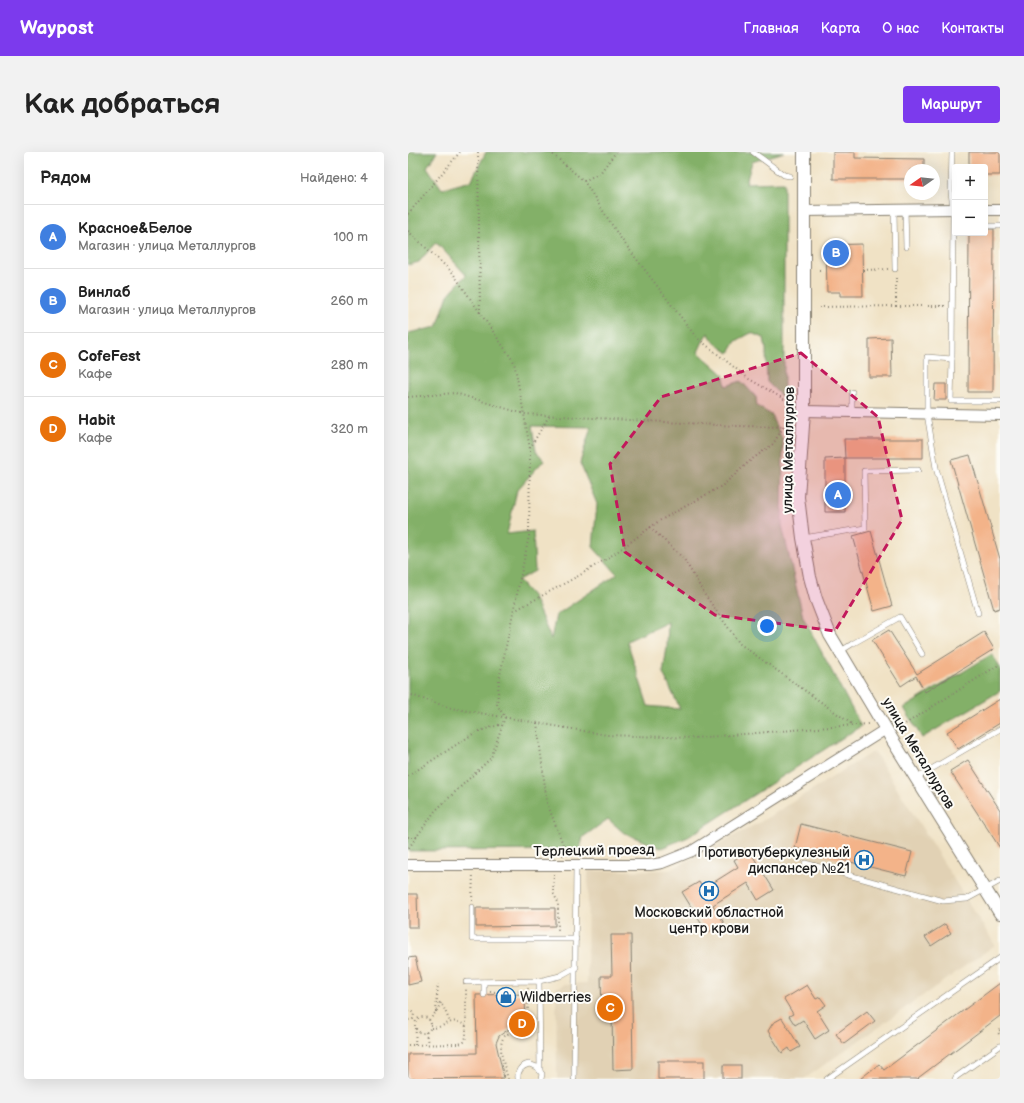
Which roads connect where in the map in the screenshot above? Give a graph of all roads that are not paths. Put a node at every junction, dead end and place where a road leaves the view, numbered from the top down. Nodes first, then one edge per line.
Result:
1 (753, 152) edge
2 (804, 152) edge
3 (952, 152) edge
4 (790, 176) dead end
5 (952, 200) edge
6 (894, 209) junction
7 (905, 209) junction
8 (952, 209) edge
9 (803, 210) junction
10 (988, 210) edge
11 (1000, 210) edge
12 (988, 226) edge
13 (1000, 226) edge
14 (954, 236) edge
15 (906, 247) dead end
16 (896, 269) road end
17 (952, 358) junction
18 (852, 392) dead end
19 (1000, 401) edge
20 (804, 411) junction
21 (852, 412) junction
22 (927, 414) junction
23 (1000, 415) edge
24 (918, 470) dead end
25 (803, 538) junction
26 (978, 613) dead end
27 (840, 652) junction
28 (922, 654) dead end
29 (886, 729) junction
30 (1000, 729) edge
31 (916, 779) junction
32 (805, 863) dead end
33 (408, 865) edge
34 (576, 866) junction
35 (1000, 881) edge
36 (985, 890) junction
37 (472, 907) road end
38 (1000, 913) edge
39 (576, 939) junction
40 (1000, 958) edge
41 (576, 967) junction
42 (466, 982) dead end
43 (484, 982) junction
44 (539, 982) junction
45 (484, 993) road end
46 (1000, 1046) edge
47 (540, 1070) junction
48 (518, 1079) edge
49 (541, 1079) edge
50 (574, 1079) edge
51 (827, 1079) edge
52 (955, 1079) edge

1 - 4 lane
2 - 9 street, улица Металлургов
3 - 5 lane
6 - 7 street
6 - 9 street
6 - 16 lane
7 - 8 street
7 - 15 lane
9 - 20 street, улица Металлургов
10 - 11 street
12 - 13 lane
14 - 17 lane
17 - 19 lane
17 - 22 lane
18 - 21 lane
20 - 21 street
20 - 25 street, улица Металлургов
21 - 22 street
22 - 23 street
22 - 26 lane
24 - 25 lane
25 - 27 street, улица Металлургов
27 - 28 lane
27 - 29 street, улица Металлургов
29 - 31 street, улица Металлургов
29 - 34 street, Терлецкий проезд
30 - 31 lane
31 - 36 street, улица Металлургов
32 - 36 lane
33 - 34 street, Терлецкий проезд
34 - 39 lane
35 - 36 lane
36 - 38 street, улица Металлургов
37 - 39 lane
39 - 41 lane
40 - 51 lane
41 - 44 lane
41 - 50 lane
42 - 43 lane
43 - 44 lane
43 - 45 lane
44 - 47 lane
46 - 52 lane
47 - 48 lane
47 - 49 lane

